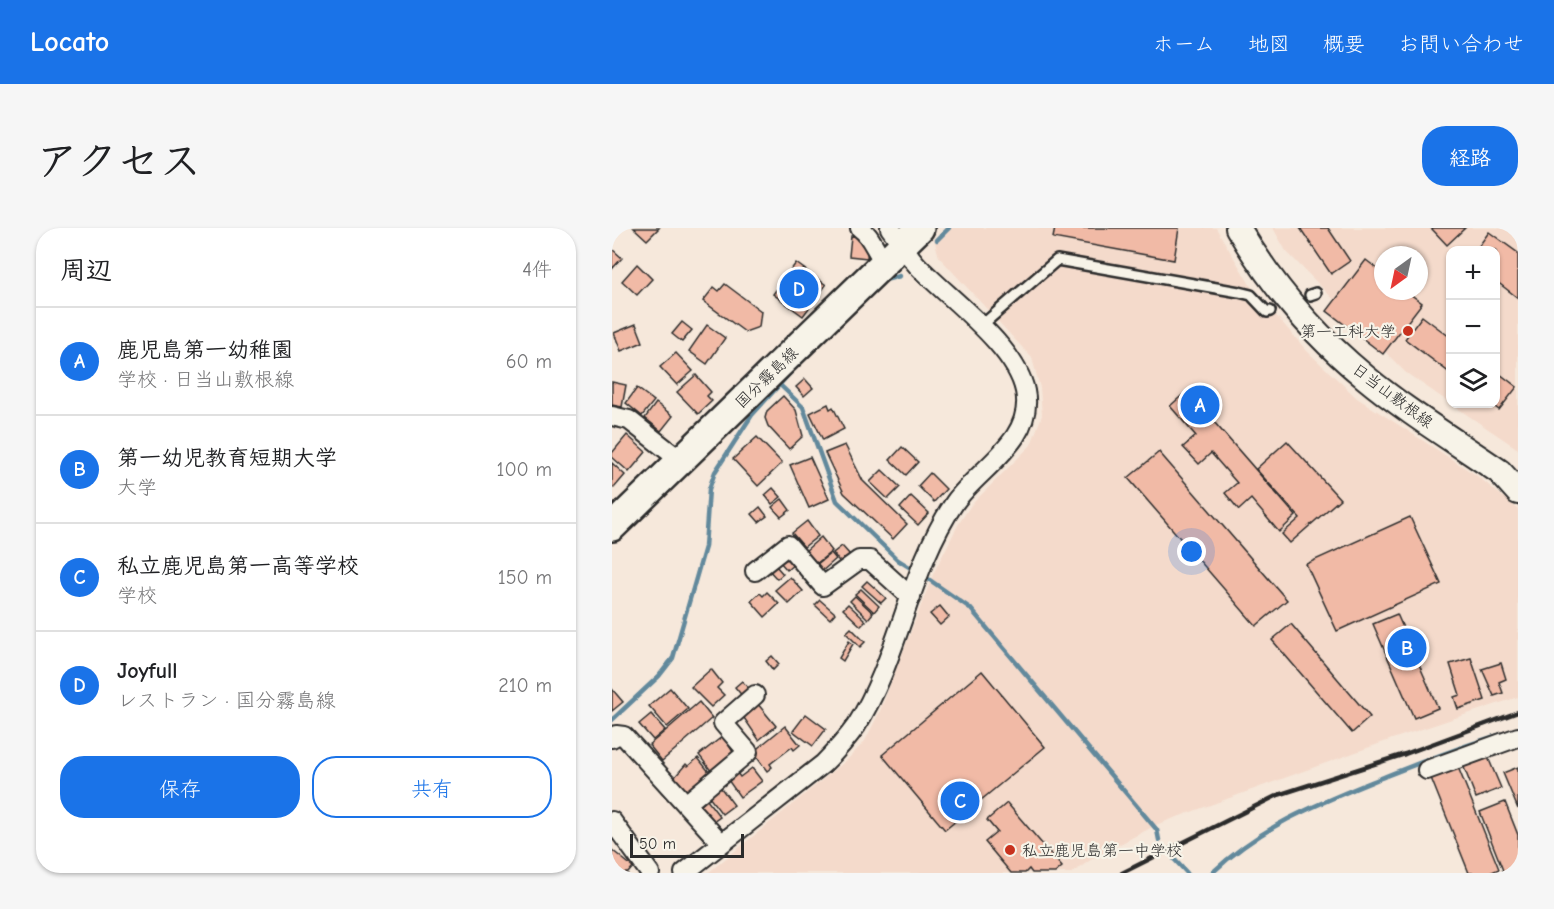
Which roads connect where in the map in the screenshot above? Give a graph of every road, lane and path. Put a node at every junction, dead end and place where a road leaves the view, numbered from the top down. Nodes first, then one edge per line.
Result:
1 (860, 228) edge
2 (1238, 228) edge
3 (899, 241) edge
4 (1270, 310) dead end
5 (981, 326) junction
6 (612, 416) edge
7 (680, 460) junction
8 (1518, 492) edge
9 (612, 527) edge
10 (755, 571) dead end
11 (913, 590) junction
12 (755, 695) dead end
13 (1518, 737) edge
14 (612, 738) edge
15 (1427, 770) dead end
16 (686, 804) junction
17 (612, 820) edge
18 (722, 843) junction
19 (650, 873) edge
20 (684, 873) edge

1 - 3 street
2 - 8 main road, 日当山敷根線
3 - 5 street
3 - 7 main road, 国分霧島線
4 - 5 lane
5 - 11 street
6 - 7 street
7 - 9 main road, 国分霧島線
10 - 11 street
11 - 18 street
12 - 16 street
13 - 15 street
14 - 16 street
16 - 18 street
17 - 19 street
18 - 20 street

